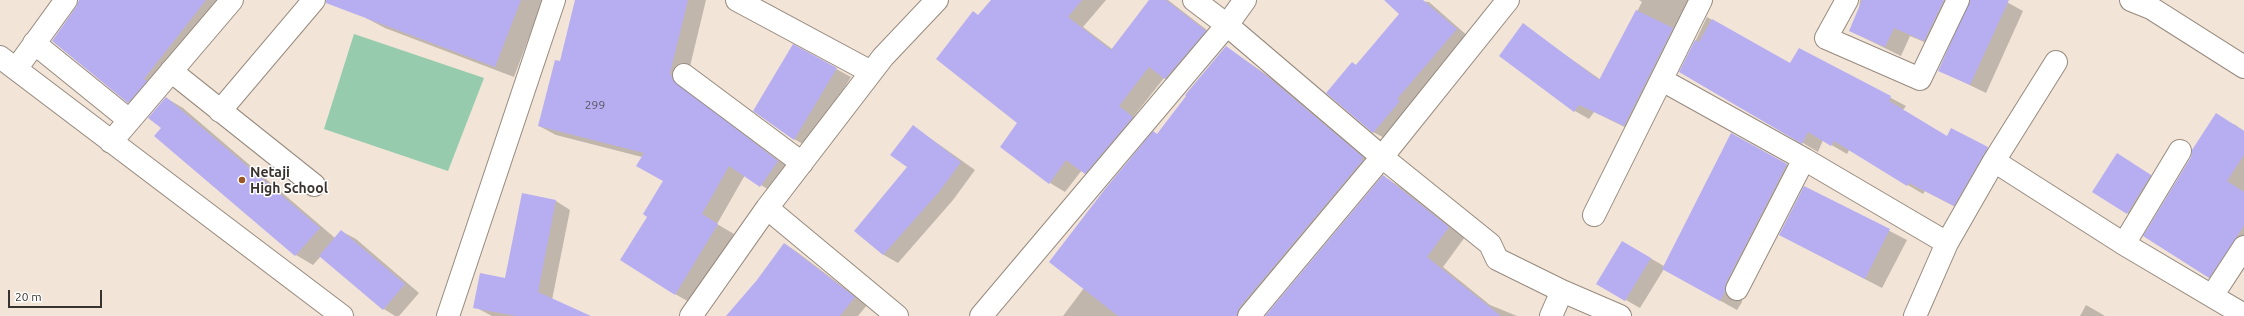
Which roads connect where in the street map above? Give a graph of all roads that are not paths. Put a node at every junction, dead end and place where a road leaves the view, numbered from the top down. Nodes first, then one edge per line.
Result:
1 (66, 0) edge
2 (214, 0) edge
3 (232, 0) edge
4 (314, 0) edge
5 (554, 0) edge
6 (737, 0) edge
7 (937, 0) edge
8 (1194, 0) edge
9 (1245, 0) edge
10 (1508, 0) edge
11 (1701, 0) edge
12 (1847, 0) edge
13 (1958, 0) edge
14 (2131, 0) edge
15 (2153, 4) edge
16 (1227, 25) junction
17 (34, 43) junction
18 (2056, 62) dead end
19 (8, 63) edge
20 (2244, 67) edge
21 (171, 71) junction
22 (871, 72) junction
23 (684, 75) dead end
24 (1662, 80) junction
25 (220, 111) junction
26 (122, 115) junction
27 (108, 139) junction
28 (2180, 150) dead end
29 (1382, 157) junction
30 (1804, 158) junction
31 (1994, 161) junction
32 (802, 163) junction
33 (314, 185) dead end
34 (767, 208) junction
35 (1594, 215) dead end
36 (1947, 243) junction
37 (2124, 244) junction
38 (2244, 247) edge
39 (1737, 289) dead end
40 (1562, 291) junction
41 (2212, 296) junction
42 (2244, 315) edge
43 (342, 316) edge
44 (448, 316) edge
45 (691, 316) edge
46 (898, 316) edge
47 (981, 316) edge
48 (1249, 316) edge
49 (1551, 316) edge
50 (1620, 316) edge
51 (1915, 316) edge

1 - 17 street
2 - 26 street
3 - 21 street
4 - 25 street
5 - 44 street
6 - 22 street
7 - 22 street
8 - 16 street
9 - 16 street
10 - 29 street
11 - 24 street
12 - 13 street
14 - 15 street
15 - 20 street
16 - 29 street
16 - 47 street
17 - 19 street
17 - 26 street
18 - 31 street
19 - 27 street
21 - 25 street
21 - 27 street
22 - 32 street
23 - 32 street
24 - 30 street
24 - 35 street
25 - 33 street
26 - 27 street
27 - 43 street
28 - 37 street
29 - 40 street
29 - 48 street
30 - 36 street
30 - 39 street
31 - 36 street
31 - 37 street
32 - 34 street
34 - 45 street
34 - 46 street
36 - 51 street
37 - 41 street
38 - 41 street
40 - 49 street
40 - 50 street
41 - 42 street

